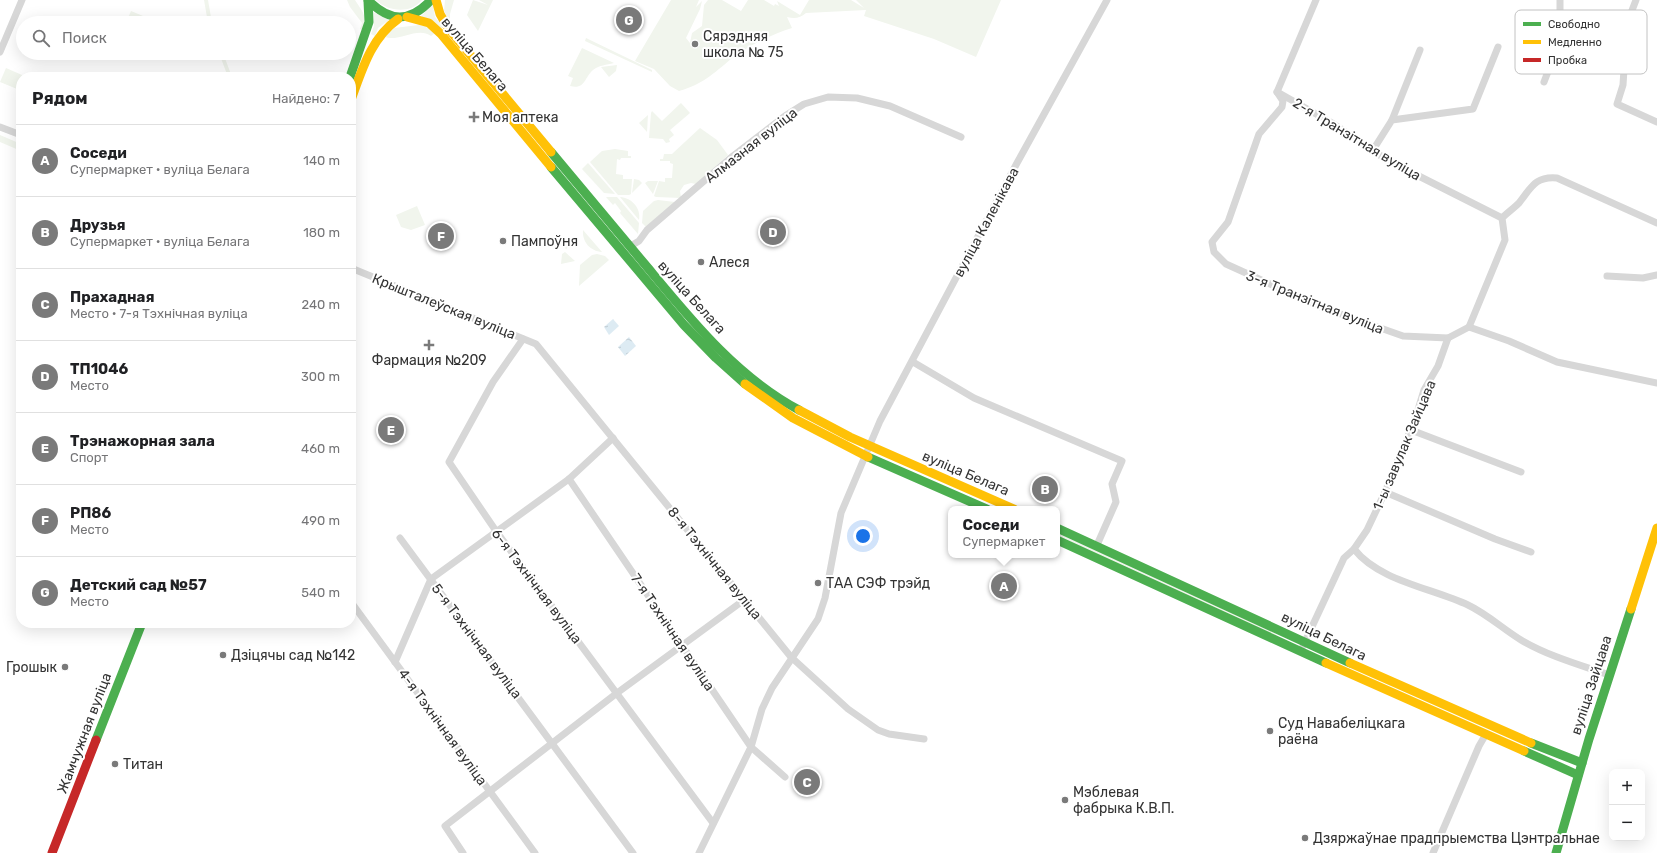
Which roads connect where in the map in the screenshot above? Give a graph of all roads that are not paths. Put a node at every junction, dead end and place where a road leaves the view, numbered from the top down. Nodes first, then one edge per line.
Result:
1 (22, 0) edge
2 (368, 0) edge
3 (431, 0) edge
4 (436, 0) edge
5 (1107, 0) edge
6 (1316, 0) edge
7 (1636, 0) edge
8 (1632, 10) edge
9 (407, 17) junction
10 (398, 19) junction
11 (1498, 47) dead end
12 (1420, 50) dead end
13 (0, 52) edge
14 (356, 60) edge
15 (356, 60) edge
16 (352, 72) edge
17 (1547, 74) edge
18 (1624, 74) edge
19 (1544, 82) dead end
20 (356, 88) edge
21 (1277, 92) junction
22 (1392, 120) junction
23 (1657, 122) edge
24 (0, 127) edge
25 (16, 133) edge
26 (961, 137) dead end
27 (1373, 150) junction
28 (1502, 218) junction
29 (1657, 222) edge
30 (629, 247) junction
31 (356, 270) edge
32 (1657, 275) edge
33 (1607, 276) dead end
34 (1469, 327) junction
35 (1448, 338) junction
36 (524, 339) junction
37 (536, 344) joint
38 (912, 362) junction
39 (1657, 383) edge
40 (1411, 430) junction
41 (613, 438) junction
42 (867, 451) junction
43 (1521, 472) dead end
44 (569, 479) junction
45 (1385, 492) junction
46 (981, 506) edge
47 (1006, 506) edge
48 (1657, 528) edge
49 (1060, 529) edge
50 (496, 531) junction
51 (400, 538) dead end
52 (1060, 541) edge
53 (1097, 545) junction
54 (1354, 549) junction
55 (1531, 552) dead end
56 (431, 579) junction
57 (744, 600) junction
58 (356, 609) edge
59 (140, 628) edge
60 (681, 645) junction
61 (1303, 647) junction
62 (791, 657) junction
63 (395, 662) junction
64 (1609, 675) junction
65 (617, 693) junction
66 (1486, 734) junction
67 (924, 739) dead end
68 (553, 744) junction
69 (751, 747) junction
70 (1582, 763) junction
71 (1578, 775) junction
72 (785, 777) dead end
73 (490, 790) junction
74 (713, 823) junction
75 (52, 853) edge
76 (464, 853) edge
77 (535, 853) edge
78 (633, 853) edge
79 (699, 853) edge
80 (1433, 853) edge
81 (1556, 853) edge

1 - 13 street
2 - 10 street
2 - 14 street
3 - 9 street
4 - 30 street, вуліца Белага
5 - 38 street, вуліца Каленікава
6 - 21 street
7 - 8 street
9 - 10 street
9 - 42 street, вуліца Белага
10 - 20 street
11 - 22 street
12 - 22 street
15 - 16 street
17 - 19 street
18 - 23 street
21 - 27 street, 2-я Транзітная вуліца
21 - 35 street, 3-я Транзітная вуліца
22 - 27 street
24 - 25 street
26 - 30 street, Алмазная вуліца
27 - 28 street, 2-я Транзітная вуліца
28 - 29 street
28 - 34 street
30 - 42 street, вуліца Белага
31 - 36 street, Крышталеўская вуліца
32 - 33 street
34 - 35 street
34 - 39 street
35 - 40 street, 1-ы завулак Зайцава
36 - 37 street, Крышталеўская вуліца
36 - 50 street, 6-я Тэхнічная вуліца
37 - 41 street, 8-я Тэхнічная вуліца
38 - 42 street, вуліца Каленікава
38 - 53 street
40 - 43 street
40 - 45 street, 1-ы завулак Зайцава
41 - 44 street
41 - 57 street, 8-я Тэхнічная вуліца
42 - 46 street, вуліца Белага
42 - 47 street, вуліца Белага
42 - 62 street, вуліца Каленікава
44 - 50 street
44 - 60 street, 7-я Тэхнічная вуліца
45 - 54 street, 1-ы завулак Зайцава
45 - 55 street
48 - 64 street, вуліца Зайцава
49 - 53 street, вуліца Белага
50 - 56 street
50 - 65 street, 6-я Тэхнічная вуліца
51 - 56 street, 5-я Тэхнічная вуліца
52 - 61 street, вуліца Белага
53 - 61 street, вуліца Белага
54 - 61 street, 1-ы завулак Зайцава
54 - 64 street
56 - 63 street
56 - 68 street, 5-я Тэхнічная вуліца
57 - 60 street
57 - 62 street, 8-я Тэхнічная вуліца
58 - 63 street, 4-я Тэхнічная вуліца
59 - 75 street, Жамчужная вуліца
60 - 65 street
60 - 69 street, 7-я Тэхнічная вуліца
61 - 66 street, вуліца Белага
61 - 70 street, вуліца Белага
62 - 67 street, 8-я Тэхнічная вуліца
62 - 69 street, вуліца Каленікава
63 - 73 street, 4-я Тэхнічная вуліца
64 - 70 street, вуліца Зайцава
65 - 68 street
65 - 74 street, 6-я Тэхнічная вуліца
66 - 71 street, вуліца Белага
66 - 80 street
68 - 73 street
68 - 78 street, 5-я Тэхнічная вуліца
69 - 72 street, 7-я Тэхнічная вуліца
69 - 74 street, вуліца Каленікава
70 - 71 street, вуліца Зайцава
71 - 81 street, вуліца Зайцава
73 - 76 street
73 - 77 street, 4-я Тэхнічная вуліца
74 - 79 street, вуліца Каленікава

